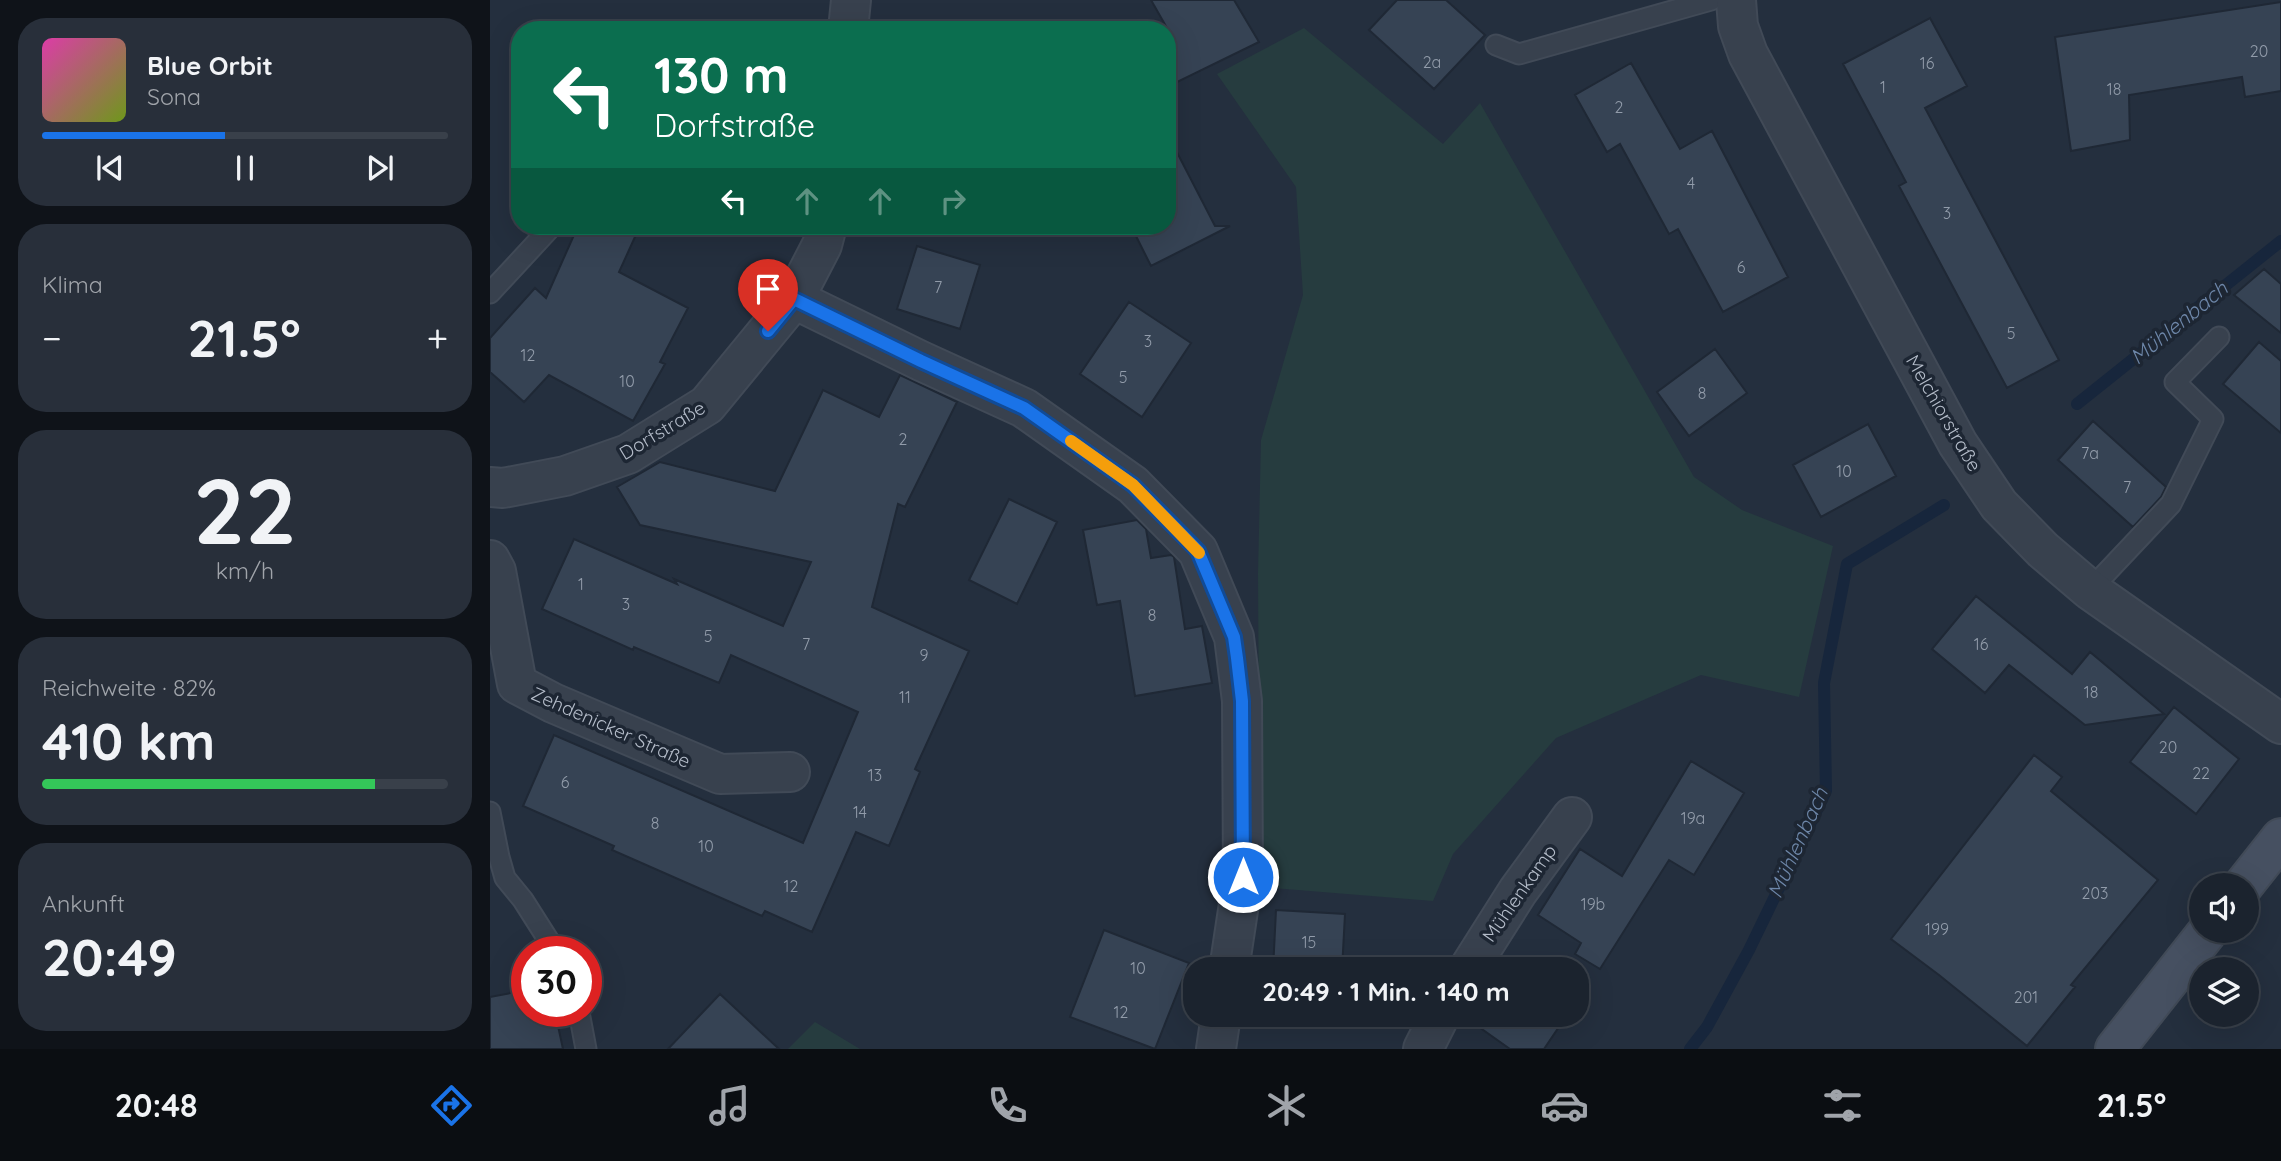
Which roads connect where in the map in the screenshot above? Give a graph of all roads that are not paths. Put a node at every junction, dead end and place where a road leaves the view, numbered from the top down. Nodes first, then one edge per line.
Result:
1 (851, 0) edge
2 (1711, 0) edge
3 (1736, 0) edge
4 (849, 21) edge
5 (1496, 45) dead end
6 (544, 235) edge
7 (825, 235) edge
8 (490, 293) edge
9 (794, 299) junction
10 (2219, 337) dead end
11 (490, 487) edge
12 (490, 561) edge
13 (2090, 590) junction
14 (2281, 724) edge
15 (790, 772) dead end
16 (490, 812) edge
17 (1572, 817) dead end
18 (2281, 838) edge
19 (2254, 873) edge
20 (546, 936) edge
21 (2199, 943) edge
22 (1230, 957) edge
23 (1476, 957) edge
24 (582, 1027) edge
25 (1219, 1027) edge
26 (1434, 1027) edge
27 (586, 1049) edge
28 (1216, 1049) edge
29 (1423, 1049) edge
30 (2115, 1049) edge

1 - 4 street
2 - 5 lane
3 - 13 street, Melchiorstraße
6 - 8 lane
7 - 9 street, Dorfstraße
9 - 11 street, Dorfstraße
9 - 22 street
10 - 13 lane
12 - 15 street, Zehdenicker Straße
13 - 14 street, Melchiorstraße
16 - 20 lane
17 - 23 street, Mühlenkamp
18 - 19 street
21 - 30 street
24 - 27 lane
25 - 28 street
26 - 29 street

